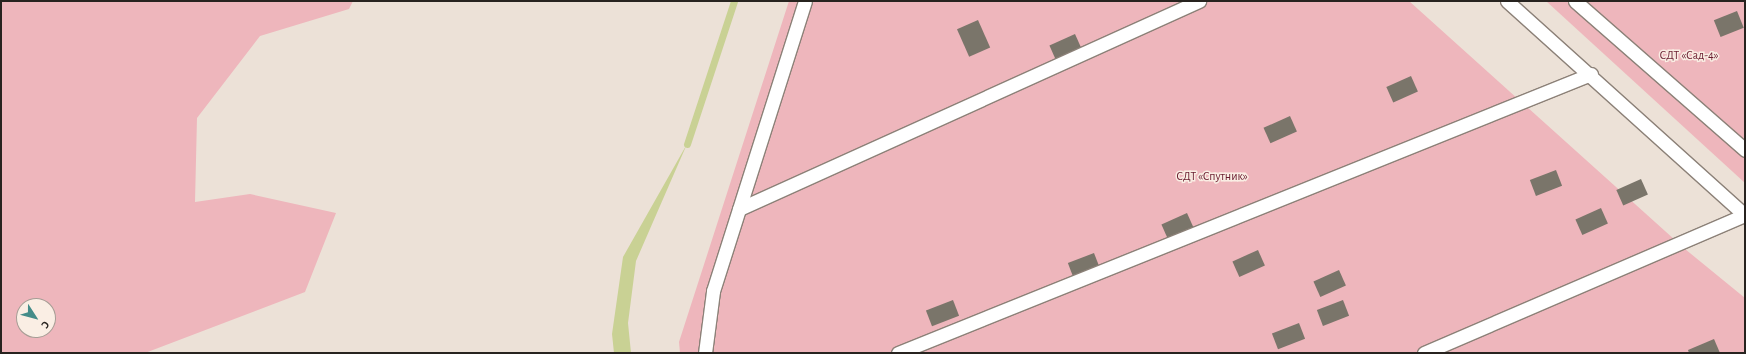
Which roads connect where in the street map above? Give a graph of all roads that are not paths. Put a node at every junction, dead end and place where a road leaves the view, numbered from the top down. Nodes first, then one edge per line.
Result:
1 (805, 1) edge
2 (1199, 1) edge
3 (1507, 1) edge
4 (1575, 1) edge
5 (1590, 74) junction
6 (1745, 150) edge
7 (739, 209) junction
8 (1745, 215) edge
9 (705, 353) edge
10 (898, 353) edge
11 (1424, 353) edge

1 - 7 lane
2 - 7 lane
3 - 5 lane
4 - 6 lane
5 - 8 lane
5 - 10 lane
7 - 9 lane
8 - 11 lane

